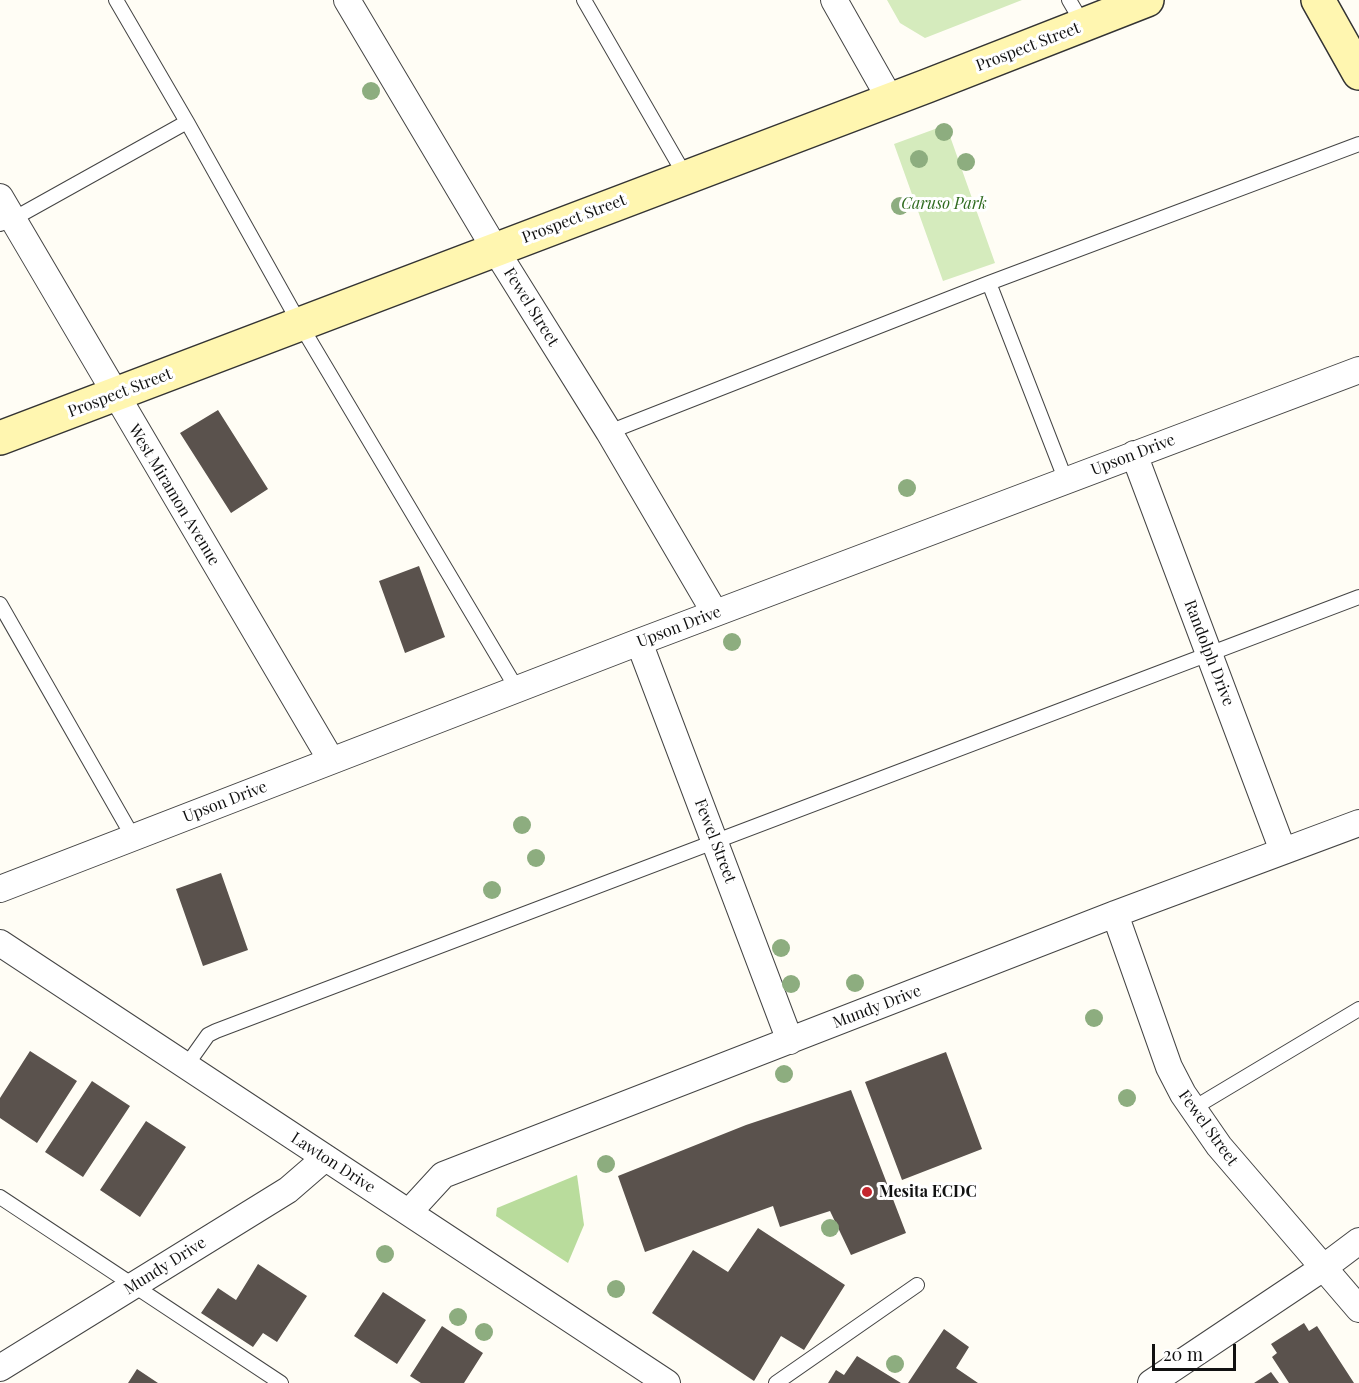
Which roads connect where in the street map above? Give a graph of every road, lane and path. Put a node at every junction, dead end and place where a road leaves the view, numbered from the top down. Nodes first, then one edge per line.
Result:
1 (116, 0) edge
2 (347, 0) edge
3 (584, 0) edge
4 (834, 0) edge
5 (1147, 0) edge
6 (1318, 0) edge
7 (1076, 12) edge
8 (1359, 73) edge
9 (890, 99) junction
10 (187, 122) junction
11 (1359, 144) edge
12 (686, 177) junction
13 (0, 197) edge
14 (6, 222) edge
15 (495, 249) junction
16 (989, 283) junction
17 (300, 324) junction
18 (1359, 370) edge
19 (115, 394) junction
20 (609, 432) junction
21 (0, 438) edge
22 (1134, 454) junction
23 (1066, 481) junction
24 (1359, 597) edge
25 (0, 604) edge
26 (716, 613) junction
27 (639, 642) junction
28 (1209, 653) junction
29 (517, 689) junction
30 (331, 760) junction
31 (1359, 823) edge
32 (133, 837) junction
33 (715, 842) junction
34 (1283, 851) junction
35 (0, 889) edge
36 (1114, 914) junction
37 (0, 943) edge
38 (1359, 1009) edge
39 (790, 1041) junction
40 (186, 1066) junction
41 (1192, 1109) junction
42 (325, 1158) junction
43 (0, 1197) edge
44 (409, 1212) junction
45 (1359, 1241) edge
46 (1323, 1268) junction
47 (917, 1285) dead end
48 (132, 1286) junction
49 (1359, 1309) edge
50 (0, 1368) edge
51 (281, 1383) edge
52 (667, 1383) edge
53 (776, 1383) edge
54 (1151, 1383) edge

1 - 10 lane
2 - 15 street, Fewel Street
3 - 12 lane
4 - 9 street
5 - 7 street, Prospect Street
6 - 8 street
7 - 9 street, Prospect Street
9 - 12 street, Prospect Street
10 - 14 lane
10 - 17 lane
11 - 16 lane
12 - 15 street, Prospect Street
13 - 14 street, West Miramon Avenue
14 - 19 street, West Miramon Avenue
15 - 17 street, Prospect Street
15 - 20 street, Fewel Street
16 - 20 lane
16 - 23 lane
17 - 19 street, Prospect Street
17 - 29 lane
18 - 22 street, Upson Drive
19 - 21 street, Prospect Street
19 - 30 street, West Miramon Avenue
20 - 26 street, Fewel Street
22 - 23 street, Upson Drive
22 - 28 street, Randolph Drive
23 - 26 street, Upson Drive
24 - 28 lane
25 - 32 lane
26 - 27 street, Upson Drive
27 - 29 street, Upson Drive
27 - 33 street, Fewel Street
28 - 33 lane
28 - 34 street, Randolph Drive
29 - 30 street, Upson Drive
30 - 32 street, Upson Drive
31 - 34 street, Mundy Drive
32 - 35 street, Upson Drive
33 - 39 street, Fewel Street
33 - 40 lane
34 - 36 street, Mundy Drive
36 - 39 street, Mundy Drive
36 - 41 street, Fewel Street
37 - 40 street, Lawton Drive
38 - 41 lane
39 - 44 street, Mundy Drive
40 - 42 street, Lawton Drive
41 - 46 street, Fewel Street
42 - 44 street, Lawton Drive
42 - 48 street, Mundy Drive
43 - 48 lane
44 - 52 street, Lawton Drive
45 - 46 street
46 - 49 street, Fewel Street
46 - 54 street
47 - 53 lane
48 - 50 street, Mundy Drive
48 - 51 lane

